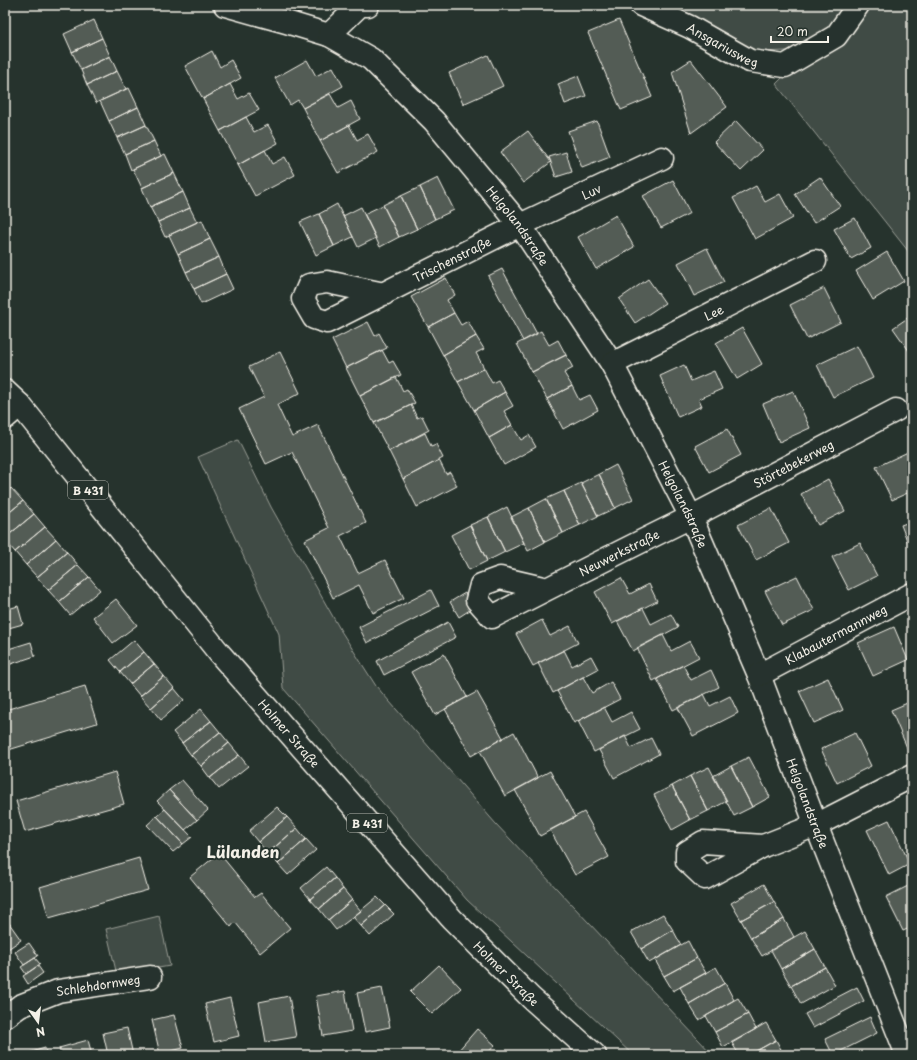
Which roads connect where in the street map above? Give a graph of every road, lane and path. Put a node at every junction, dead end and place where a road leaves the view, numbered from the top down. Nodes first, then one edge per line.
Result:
1 (225, 5) edge
2 (368, 5) edge
3 (642, 5) edge
4 (858, 5) edge
5 (329, 36) junction
6 (662, 158) dead end
7 (520, 225) junction
8 (815, 261) dead end
9 (384, 294) dead end
10 (612, 364) junction
11 (10, 405) edge
12 (896, 410) dead end
13 (691, 516) junction
14 (548, 589) dead end
15 (912, 594) edge
16 (759, 675) junction
17 (912, 776) edge
18 (816, 825) junction
19 (763, 846) dead end
20 (150, 977) dead end
21 (5, 1017) edge
22 (595, 1055) edge
23 (907, 1055) edge

1 - 5 street
2 - 5 street
3 - 4 street, Ansgariusweg
5 - 7 street, Helgolandstraße
6 - 7 street, Luv
7 - 9 street, Trischenstraße
7 - 10 street, Helgolandstraße
8 - 10 street, Lee
10 - 13 street, Helgolandstraße
11 - 22 street, Holmer Straße / B 431
12 - 13 street, Störtebekerweg
13 - 14 street, Neuwerkstraße
13 - 16 street, Helgolandstraße
15 - 16 street, Klabautermannweg
16 - 18 street, Helgolandstraße
17 - 18 street
18 - 19 street
18 - 23 street, Helgolandstraße
20 - 21 street, Schlehdornweg

